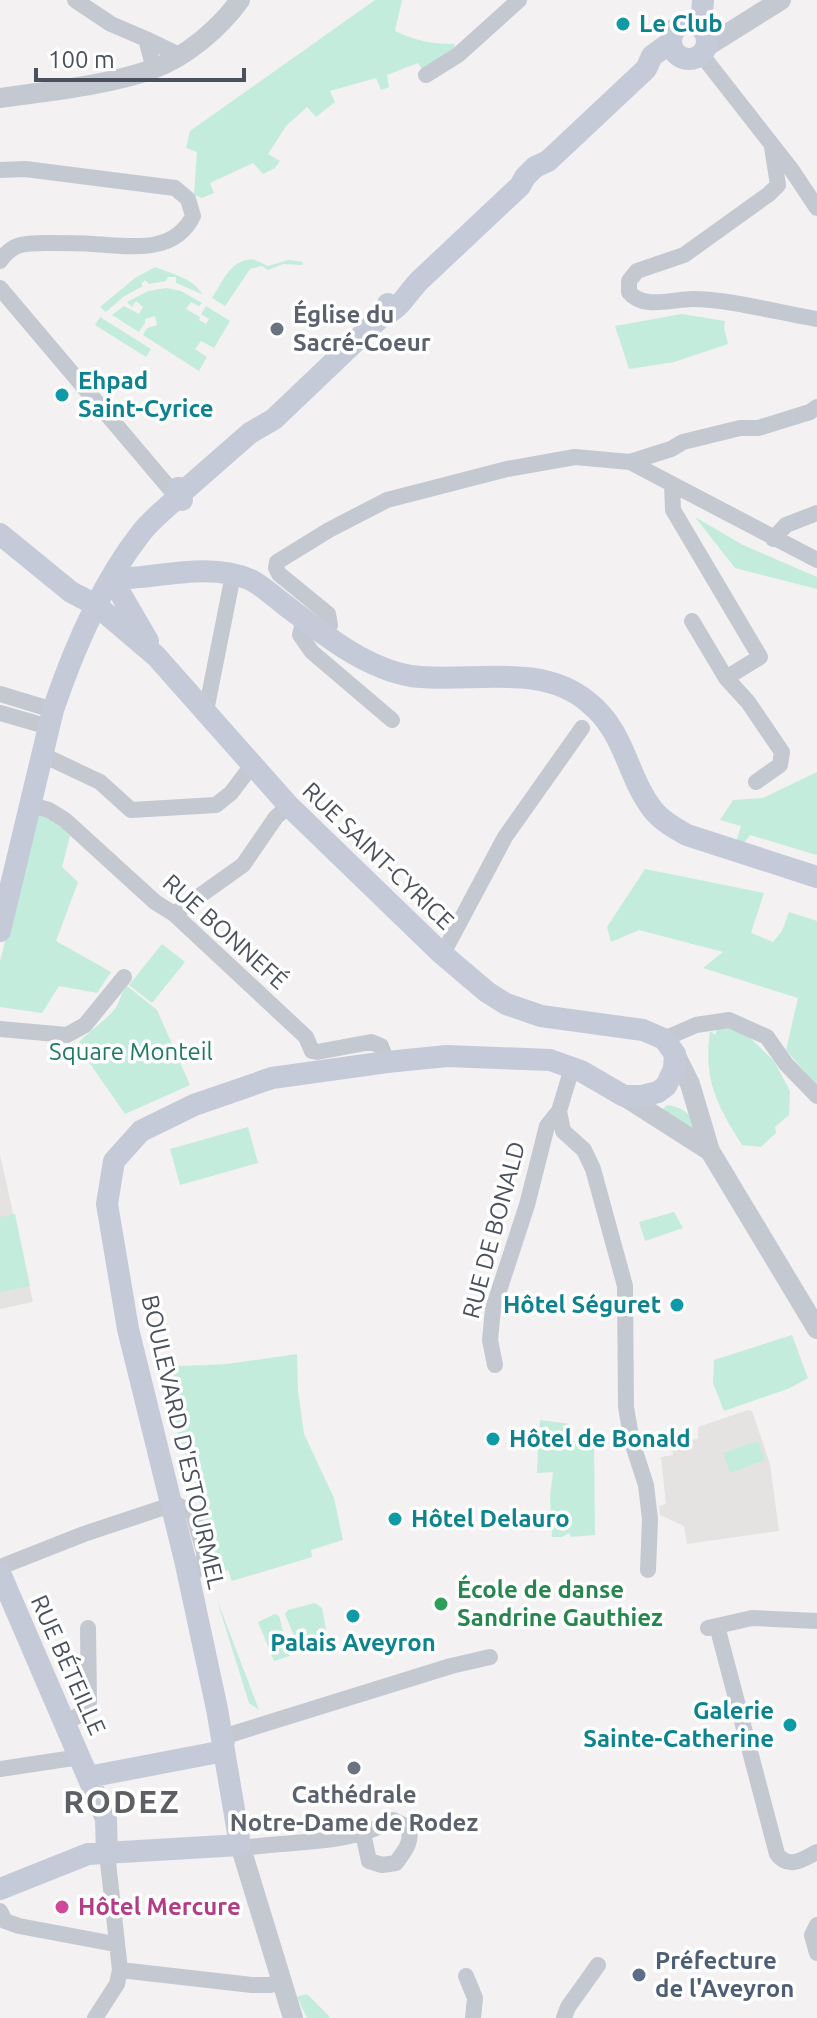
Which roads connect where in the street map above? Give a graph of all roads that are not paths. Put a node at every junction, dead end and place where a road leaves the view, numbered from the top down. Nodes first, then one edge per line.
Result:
1 (75, 0) edge
2 (240, 0) edge
3 (519, 0) edge
4 (695, 0) edge
5 (703, 0) edge
6 (781, 0) edge
7 (146, 39) junction
8 (693, 41) junction
9 (179, 55) junction
10 (154, 69) junction
11 (426, 75) dead end
12 (0, 98) edge
13 (772, 147) junction
14 (0, 170) edge
15 (817, 208) edge
16 (0, 261) edge
17 (0, 288) edge
18 (817, 319) edge
19 (817, 407) edge
20 (630, 462) junction
21 (672, 484) junction
22 (179, 493) junction
23 (817, 513) edge
24 (2, 539) edge
25 (773, 539) junction
26 (817, 560) edge
27 (233, 575) junction
28 (112, 579) junction
29 (92, 615) junction
30 (304, 619) junction
31 (692, 621) dead end
32 (326, 635) junction
33 (156, 656) junction
34 (726, 678) junction
35 (0, 694) edge
36 (206, 711) junction
37 (0, 713) edge
38 (51, 718) junction
39 (392, 720) dead end
40 (582, 728) dead end
41 (43, 755) junction
42 (253, 764) junction
43 (756, 782) dead end
44 (31, 805) junction
45 (289, 806) junction
46 (817, 877) edge
47 (174, 914) junction
48 (0, 931) edge
49 (441, 953) junction
50 (124, 977) dead end
51 (0, 1029) edge
52 (670, 1046) junction
53 (387, 1062) junction
54 (576, 1069) junction
55 (624, 1096) junction
56 (817, 1096) edge
57 (558, 1120) junction
58 (710, 1151) junction
59 (817, 1329) edge
60 (495, 1365) dead end
61 (171, 1503) junction
62 (0, 1567) edge
63 (648, 1570) dead end
64 (0, 1573) edge
65 (817, 1621) edge
66 (88, 1628) dead end
67 (490, 1657) dead end
68 (65, 1722) junction
69 (224, 1751) junction
70 (84, 1767) junction
71 (0, 1769) edge
72 (363, 1833) dead end
73 (240, 1845) junction
74 (817, 1852) edge
75 (107, 1853) junction
76 (0, 1889) edge
77 (0, 1911) edge
78 (815, 1930) edge
79 (115, 1944) junction
80 (817, 1953) edge
81 (598, 1965) dead end
82 (120, 1970) junction
83 (466, 1976) dead end
84 (283, 1981) junction
85 (95, 2018) edge
86 (293, 2018) edge
87 (473, 2018) edge
88 (564, 2018) edge

1 - 7 street
2 - 9 street
3 - 11 street
4 - 8 main road
5 - 8 main road
6 - 8 street
7 - 9 street
7 - 10 street
8 - 13 street
8 - 22 main road
9 - 10 street
10 - 12 street
13 - 15 street
13 - 18 street
14 - 16 street
17 - 22 street
19 - 20 street
20 - 21 street
20 - 32 street
21 - 25 street
21 - 34 street
22 - 28 main road
23 - 25 street
24 - 29 main road
25 - 26 street
27 - 28 main road
27 - 30 main road
27 - 36 street
28 - 29 main road
28 - 33 main road
29 - 33 main road, RUE SAINT-CYRICE
29 - 38 main road
30 - 32 main road
30 - 39 street
31 - 34 street
32 - 46 main road
33 - 36 main road, RUE SAINT-CYRICE
34 - 43 street
35 - 38 street
36 - 42 main road, RUE SAINT-CYRICE
37 - 38 street
38 - 41 main road
40 - 49 street
41 - 42 street
41 - 44 main road
42 - 45 main road, RUE SAINT-CYRICE
44 - 47 street, RUE BONNEFÉ
44 - 48 main road
45 - 47 street
45 - 49 main road, RUE SAINT-CYRICE
47 - 53 street, RUE BONNEFÉ
49 - 52 main road, RUE SAINT-CYRICE
50 - 51 street
52 - 55 main road
52 - 56 street
52 - 58 street
53 - 54 main road
53 - 61 main road, BOULEVARD D'ESTOURMEL
54 - 55 main road
54 - 57 street, RUE DE BONALD
55 - 58 street
57 - 60 street, RUE DE BONALD
57 - 63 street
58 - 59 street
61 - 62 street
61 - 69 main road, BOULEVARD D'ESTOURMEL
64 - 68 main road, RUE BÉTEILLE
65 - 74 street
66 - 68 street
67 - 69 street
68 - 70 main road, RUE BÉTEILLE
69 - 70 main road
69 - 73 main road, BOULEVARD D'ESTOURMEL
70 - 71 street
70 - 75 main road, RUE BÉTEILLE
72 - 73 street
73 - 75 main road
73 - 84 street
75 - 76 main road
75 - 79 street
77 - 79 street
78 - 80 street
79 - 82 street
81 - 88 street
82 - 84 street
82 - 85 street
83 - 87 street
84 - 86 street

